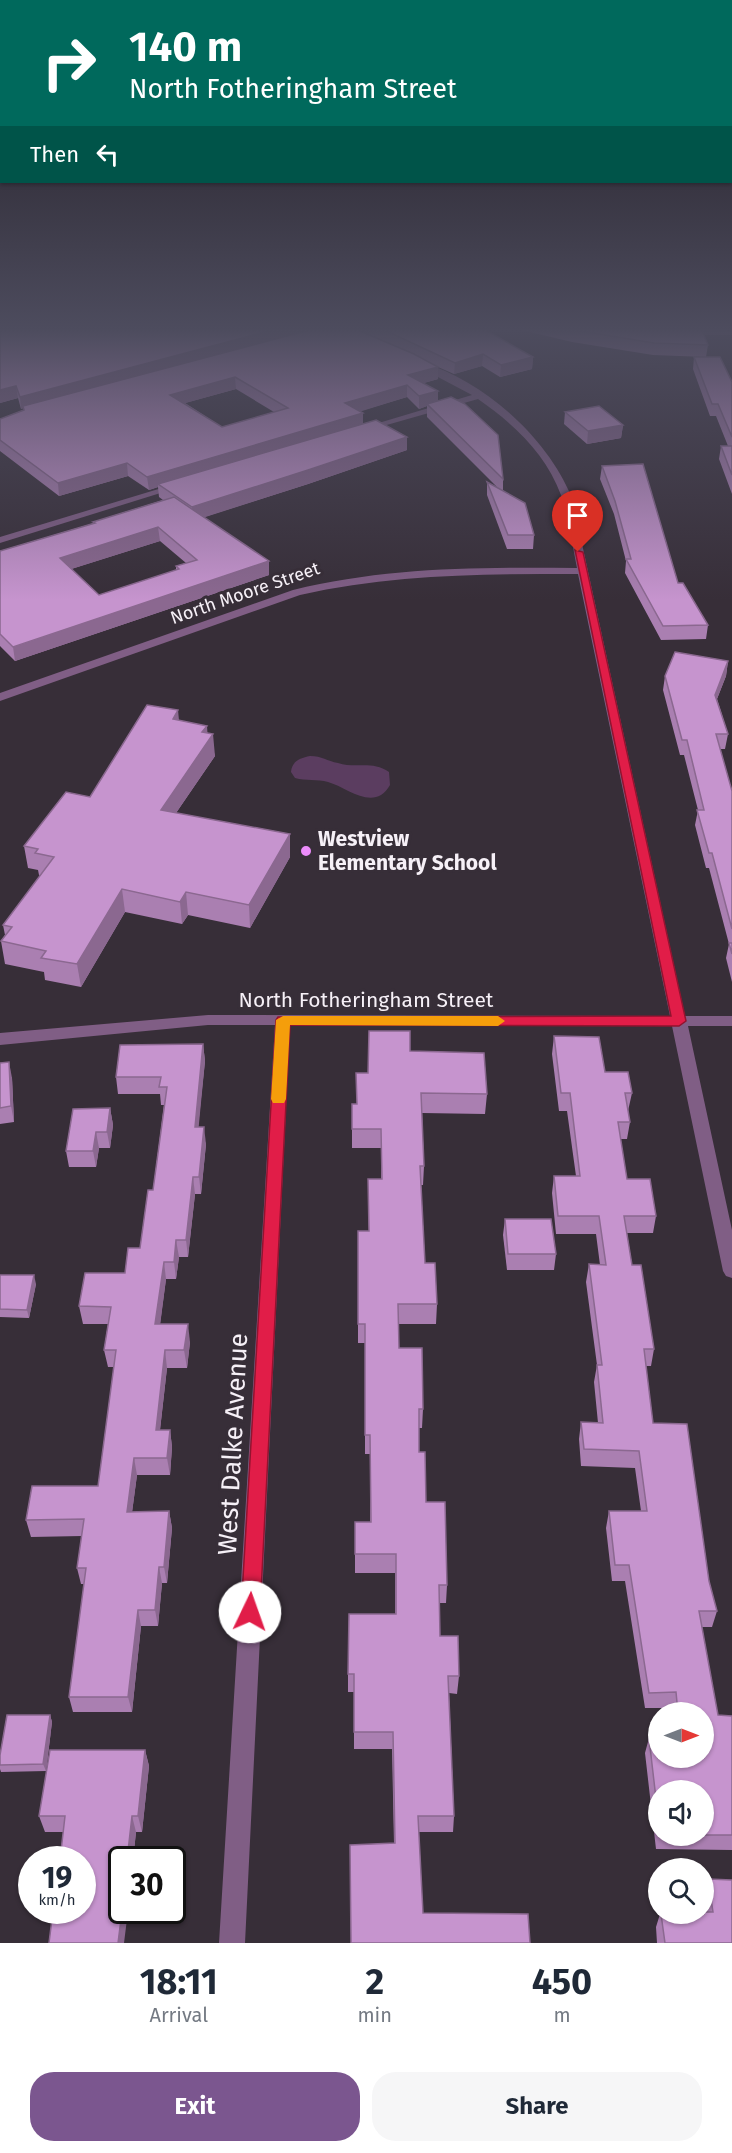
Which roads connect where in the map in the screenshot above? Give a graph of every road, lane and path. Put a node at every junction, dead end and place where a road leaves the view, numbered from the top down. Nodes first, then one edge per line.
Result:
1 (401, 419) edge
2 (512, 419) edge
3 (353, 433) edge
4 (194, 481) edge
5 (0, 540) edge
6 (582, 571) junction
7 (0, 697) edge
8 (283, 1020) junction
9 (679, 1021) junction
10 (732, 1021) edge
11 (0, 1039) edge
12 (732, 1271) edge
13 (232, 1943) edge

1 - 3 street
2 - 6 street
4 - 5 street
6 - 7 street, North Moore Street
6 - 9 street
8 - 9 street, North Fotheringham Street
8 - 11 street, North Fotheringham Street
8 - 13 street, West Dalke Avenue
9 - 10 street, North Fotheringham Street
9 - 12 street

